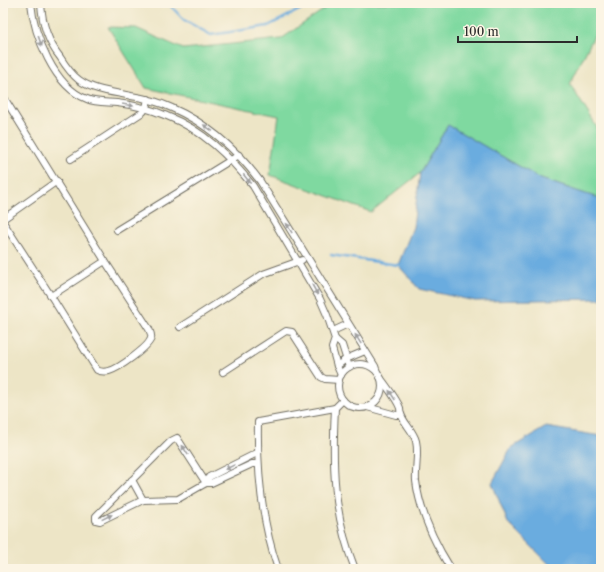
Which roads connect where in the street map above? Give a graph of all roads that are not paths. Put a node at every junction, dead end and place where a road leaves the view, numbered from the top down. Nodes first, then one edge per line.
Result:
1 (31, 3) edge
2 (41, 3) edge
3 (64, 63) junction
4 (54, 69) junction
5 (75, 76) junction
6 (66, 85) junction
7 (91, 87) junction
8 (103, 90) junction
9 (3, 96) edge
10 (87, 99) junction
11 (148, 99) junction
12 (102, 102) junction
13 (6, 106) edge
14 (146, 108) junction
15 (239, 155) junction
16 (71, 160) dead end
17 (231, 160) junction
18 (57, 181) junction
19 (3, 219) edge
20 (3, 222) edge
21 (117, 230) dead end
22 (307, 257) junction
23 (105, 261) junction
24 (298, 262) junction
25 (51, 296) junction
26 (348, 324) junction
27 (180, 327) dead end
28 (333, 331) junction
29 (336, 339) junction
30 (365, 351) junction
31 (346, 359) junction
32 (337, 366) junction
33 (348, 368) junction
34 (223, 372) dead end
35 (378, 375) junction
36 (340, 377) junction
37 (343, 400) junction
38 (367, 407) junction
39 (335, 408) junction
40 (401, 415) junction
41 (257, 453) junction
42 (258, 464) junction
43 (132, 480) junction
44 (206, 483) junction
45 (143, 500) junction
46 (278, 569) edge
47 (355, 569) edge
48 (451, 569) edge

1 -> 4 street
2 - 3 street
3 - 4 street
3 - 5 street
4 - 6 street
5 - 6 street
5 - 7 street
6 - 10 street
7 - 8 street
7 - 10 street
8 - 11 street
8 - 12 street
9 - 13 street
10 - 12 street
11 - 14 street
15 -> 11 street
12 -> 14 street
13 - 18 street
14 - 16 street
14 - 17 street
15 - 17 street
22 -> 15 street
17 - 21 street
17 -> 24 street
18 - 19 street
18 - 23 street
20 - 25 street
22 - 24 street
22 - 26 street
23 - 25 street
23 - 25 street
24 - 27 street
24 -> 28 street
26 - 28 street
30 -> 26 street
28 - 29 street
29 - 31 street
29 - 32 street
30 - 31 street
30 - 35 street
31 - 32 street
31 - 33 street
32 - 36 street
33 - 35 street
33 - 36 street
34 - 36 street
35 - 38 street
40 -> 35 street
36 - 37 street
37 - 38 street
37 - 39 street
38 - 40 street
39 - 41 street
39 - 47 street
40 - 48 street
41 - 42 street
41 -> 44 street
42 - 44 street
42 - 46 street
44 -> 43 street
43 - 45 street
43 -> 45 street
44 - 45 street

